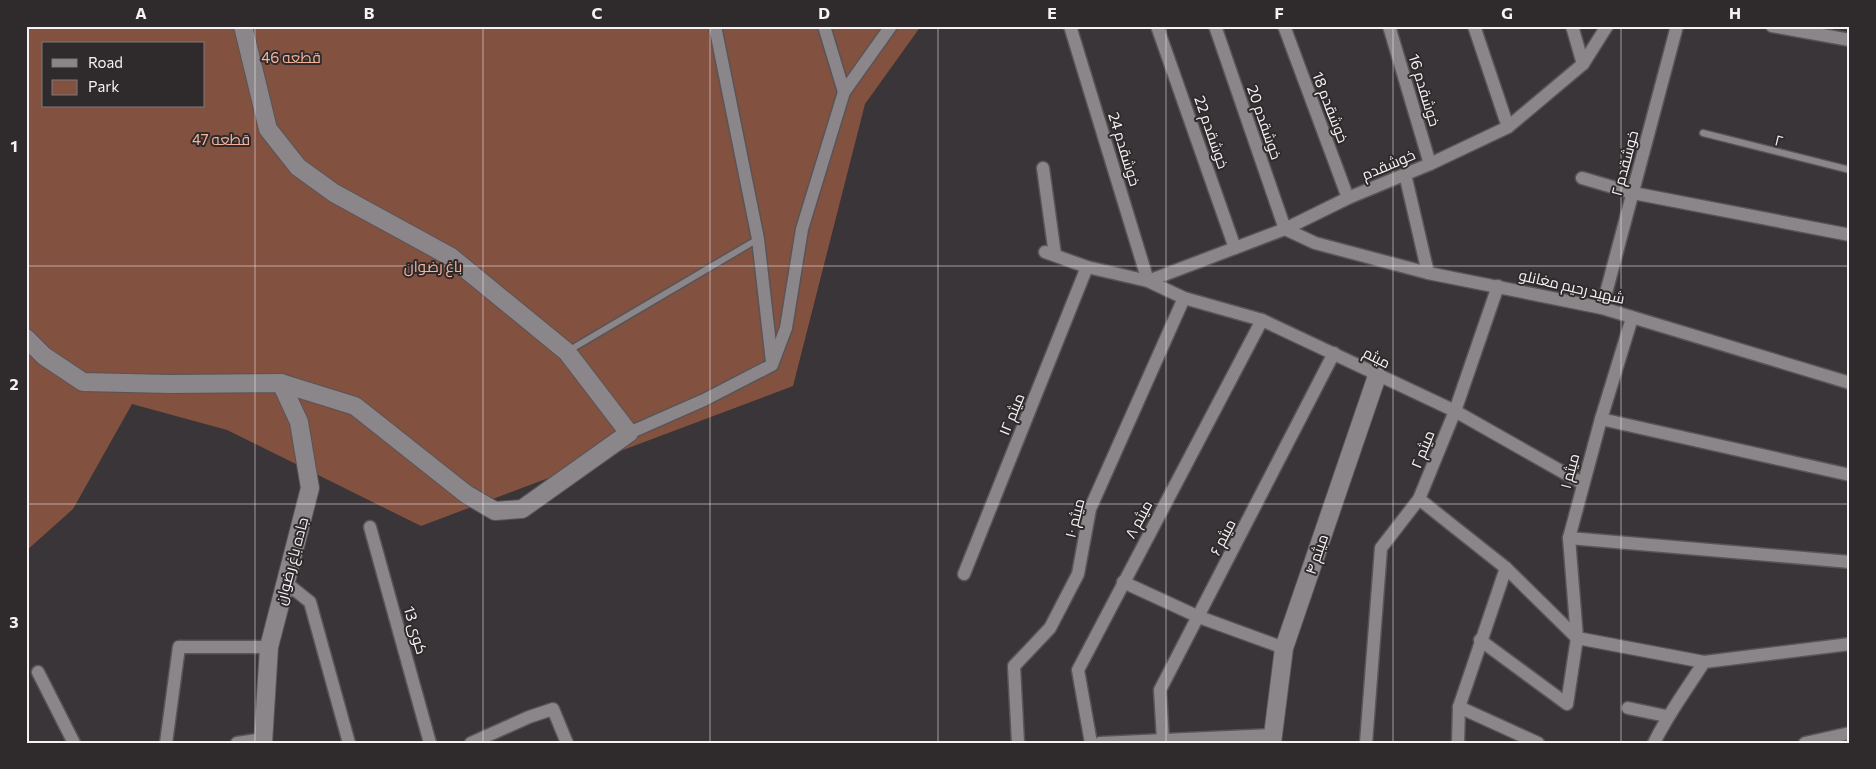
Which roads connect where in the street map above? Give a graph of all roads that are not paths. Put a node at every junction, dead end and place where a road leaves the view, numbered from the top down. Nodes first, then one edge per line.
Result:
1 (243, 26) edge
2 (715, 26) edge
3 (824, 26) edge
4 (891, 26) edge
5 (1070, 26) edge
6 (1157, 26) edge
7 (1215, 26) edge
8 (1284, 26) edge
9 (1389, 26) edge
10 (1474, 26) edge
11 (1572, 26) edge
12 (1607, 26) edge
13 (1678, 26) edge
14 (1772, 26) edge
15 (1850, 40) edge
16 (1583, 64) junction
17 (844, 92) junction
18 (1508, 127) junction
19 (1702, 133) dead end
20 (1430, 164) junction
21 (1043, 168) dead end
22 (1850, 170) edge
23 (1406, 174) junction
24 (1582, 178) dead end
25 (1633, 193) junction
26 (1348, 198) junction
27 (1286, 229) junction
28 (1850, 235) edge
29 (758, 239) junction
30 (1235, 248) junction
31 (1087, 267) junction
32 (1428, 273) junction
33 (1148, 281) junction
34 (1498, 286) junction
35 (1184, 298) junction
36 (1602, 308) junction
37 (1632, 318) junction
38 (1262, 320) junction
39 (26, 338) edge
40 (567, 352) junction
41 (1334, 353) junction
42 (772, 365) junction
43 (1378, 376) junction
44 (281, 383) junction
45 (1850, 383) edge
46 (1455, 411) junction
47 (1600, 419) junction
48 (629, 433) junction
49 (1850, 475) edge
50 (1582, 483) junction
51 (1419, 499) junction
52 (370, 527) dead end
53 (1569, 538) junction
54 (1850, 562) edge
55 (1506, 568) junction
56 (964, 574) dead end
57 (285, 582) junction
58 (1123, 582) junction
59 (1199, 617) junction
60 (1578, 638) junction
61 (1480, 640) junction
62 (1850, 644) edge
63 (270, 647) junction
64 (1284, 648) junction
65 (1704, 662) junction
66 (38, 672) dead end
67 (1459, 707) junction
68 (1628, 708) dead end
69 (1666, 716) junction
70 (1850, 734) edge
71 (494, 738) edge
72 (1272, 739) edge
73 (1163, 740) junction
74 (263, 741) edge
75 (74, 743) edge
76 (166, 743) edge
77 (237, 743) edge
78 (349, 743) edge
79 (430, 743) edge
80 (471, 743) edge
81 (567, 743) edge
82 (1018, 743) edge
83 (1091, 743) edge
84 (1100, 743) edge
85 (1366, 743) edge
86 (1458, 743) edge
87 (1538, 743) edge
88 (1654, 743) edge
89 (1805, 743) edge

1 - 40 street
2 - 29 street
3 - 17 street
4 - 17 street
5 - 33 street, خوشقدم 24
6 - 30 street, خوشقدم 22
7 - 27 street, خوشقدم 20
8 - 26 street, خوشقدم 18
9 - 20 street, خوشقدم 16
10 - 18 street
11 - 16 street
12 - 16 street, خوشقدم
13 - 25 street, ۲ خوشقدم
14 - 15 street
16 - 18 street, خوشقدم
17 - 42 street
18 - 20 street, خوشقدم
19 - 22 lane, ۲
20 - 23 street, خوشقدم
21 - 31 street, میثم
23 - 26 street, خوشقدم
23 - 32 street
24 - 25 street
25 - 28 street
25 - 36 street, ۲ خوشقدم
26 - 27 street, خوشقدم
27 - 30 street, خوشقدم
27 - 32 street, شهید رحیم مغانلو
29 - 40 lane
29 - 42 street
30 - 33 street, خوشقدم
31 - 33 street, میثم
31 - 56 street, ۱۲ میثم
32 - 34 street, شهید رحیم مغانلو
33 - 35 street, میثم
34 - 36 street, شهید رحیم مغانلو
34 - 46 street, ۲ میثم
35 - 38 street, میثم
35 - 82 street, ۱۰ میثم
36 - 37 street, شهید رحیم مغانلو
37 - 45 street, شهید رحیم مغانلو
37 - 47 street, ۱ میثم
38 - 41 street, میثم
38 - 58 street, ۸ میثم
39 - 44 street
40 - 48 street
41 - 43 street, میثم
41 - 59 street, ۶ میثم
42 - 48 street
43 - 46 street, میثم
43 - 64 street, ۴ میثم
44 - 48 street
44 - 57 street, جاده باغ رضوان
46 - 50 street, میثم
46 - 51 street, ۲ میثم
47 - 49 street
47 - 50 street, ۱ میثم
50 - 53 street, ۱ میثم
51 - 55 street
51 - 85 street, ۲ میثم
52 - 79 street, کوی 13
53 - 54 street
53 - 60 street, ۱ میثم
55 - 60 street
55 - 61 street
57 - 63 street, جاده باغ رضوان
57 - 78 street
58 - 59 street
58 - 83 street, ۸ میثم
59 - 64 street
59 - 73 street, ۶ میثم
60 - 61 street, ۱ میثم
60 - 65 street
61 - 67 street
62 - 65 street
63 - 74 street, جاده باغ رضوان
63 - 76 street
64 - 72 street, ۴ میثم
65 - 69 street
66 - 75 street
67 - 86 street
67 - 87 street
68 - 69 street
69 - 88 street
70 - 89 street
71 - 80 street
71 - 81 street
72 - 73 street
73 - 84 street
74 - 77 street

